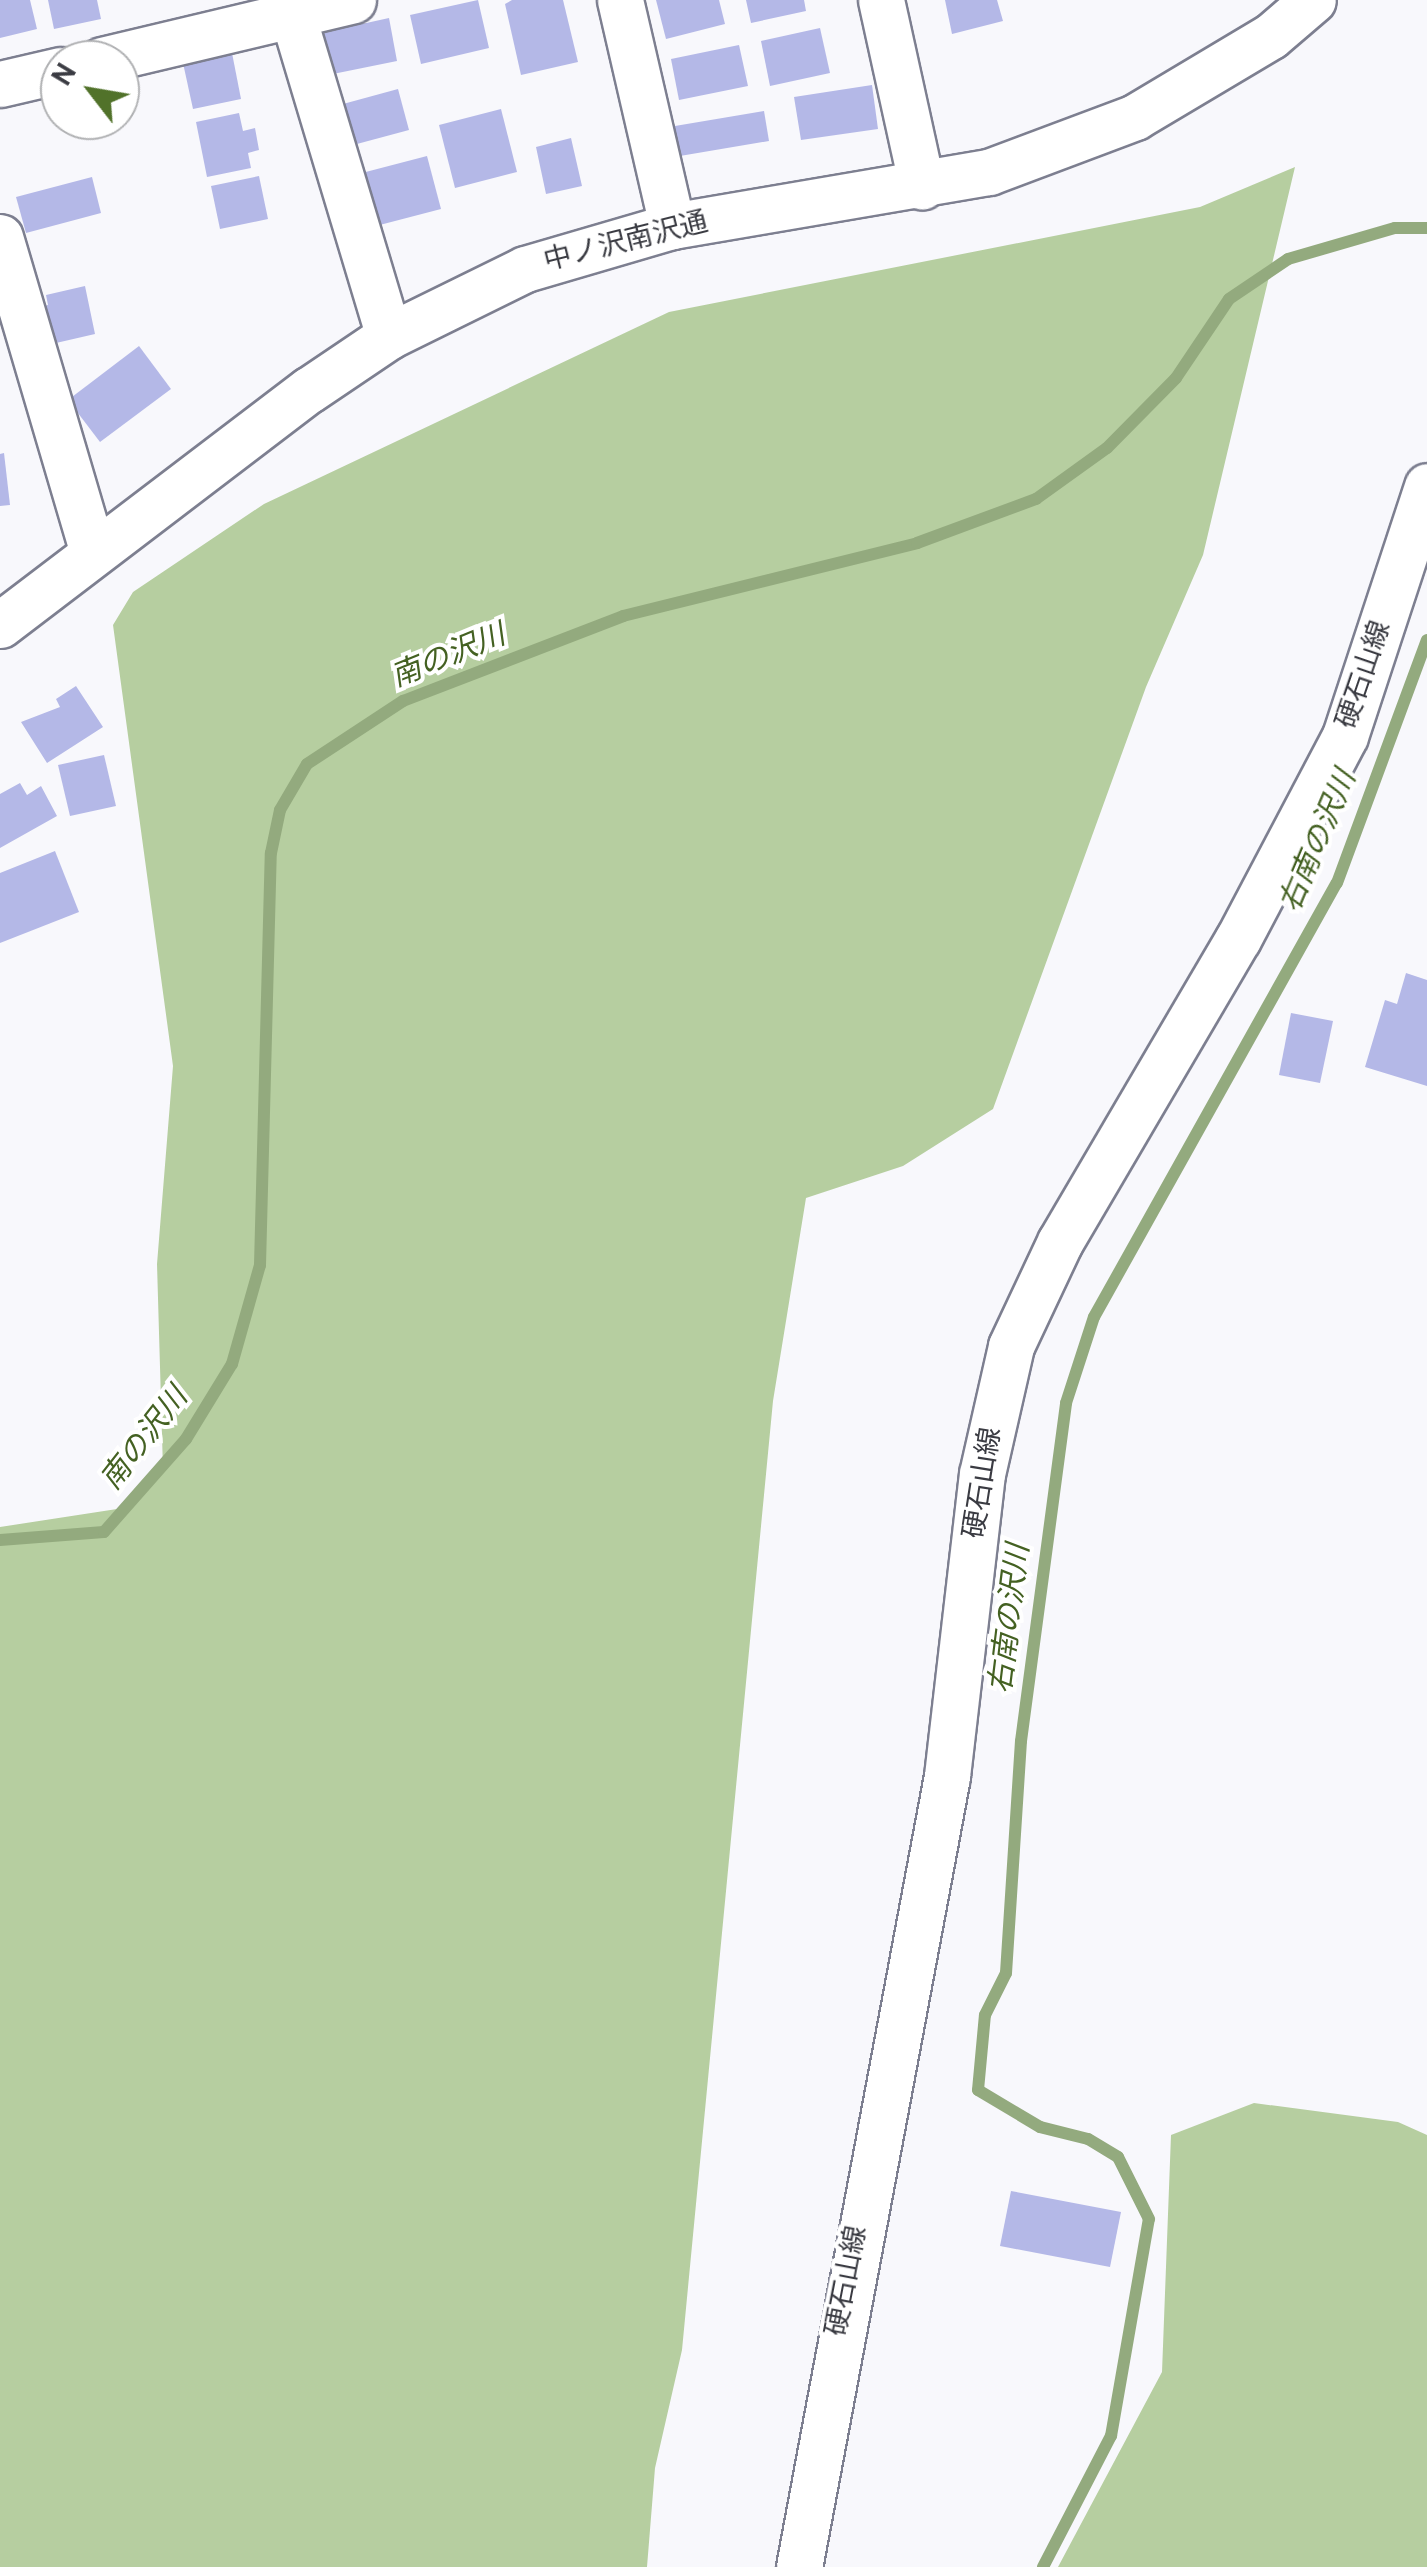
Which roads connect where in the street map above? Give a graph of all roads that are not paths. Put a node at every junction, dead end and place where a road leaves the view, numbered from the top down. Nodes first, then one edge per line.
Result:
1 (354, 0) edge
2 (620, 0) edge
3 (881, 0) edge
4 (1313, 0) edge
5 (290, 7) edge
6 (140, 49) edge
7 (40, 75) edge
8 (0, 84) edge
9 (922, 187) junction
10 (672, 226) junction
11 (0, 237) edge
12 (9, 317) edge
13 (389, 336) junction
14 (1427, 486) edge
15 (93, 552) junction
16 (0, 625) edge
17 (799, 2567) edge

1 - 5 street
2 - 10 street
3 - 9 street
4 - 9 street, 中ノ沢南沢通
5 - 6 street
5 - 13 street
7 - 8 street
9 - 10 street, 中ノ沢南沢通
10 - 13 street, 中ノ沢南沢通
11 - 12 street
12 - 15 street
13 - 15 street, 中ノ沢南沢通
14 - 17 street, 硬石山線
15 - 16 street, 中ノ沢南沢通

